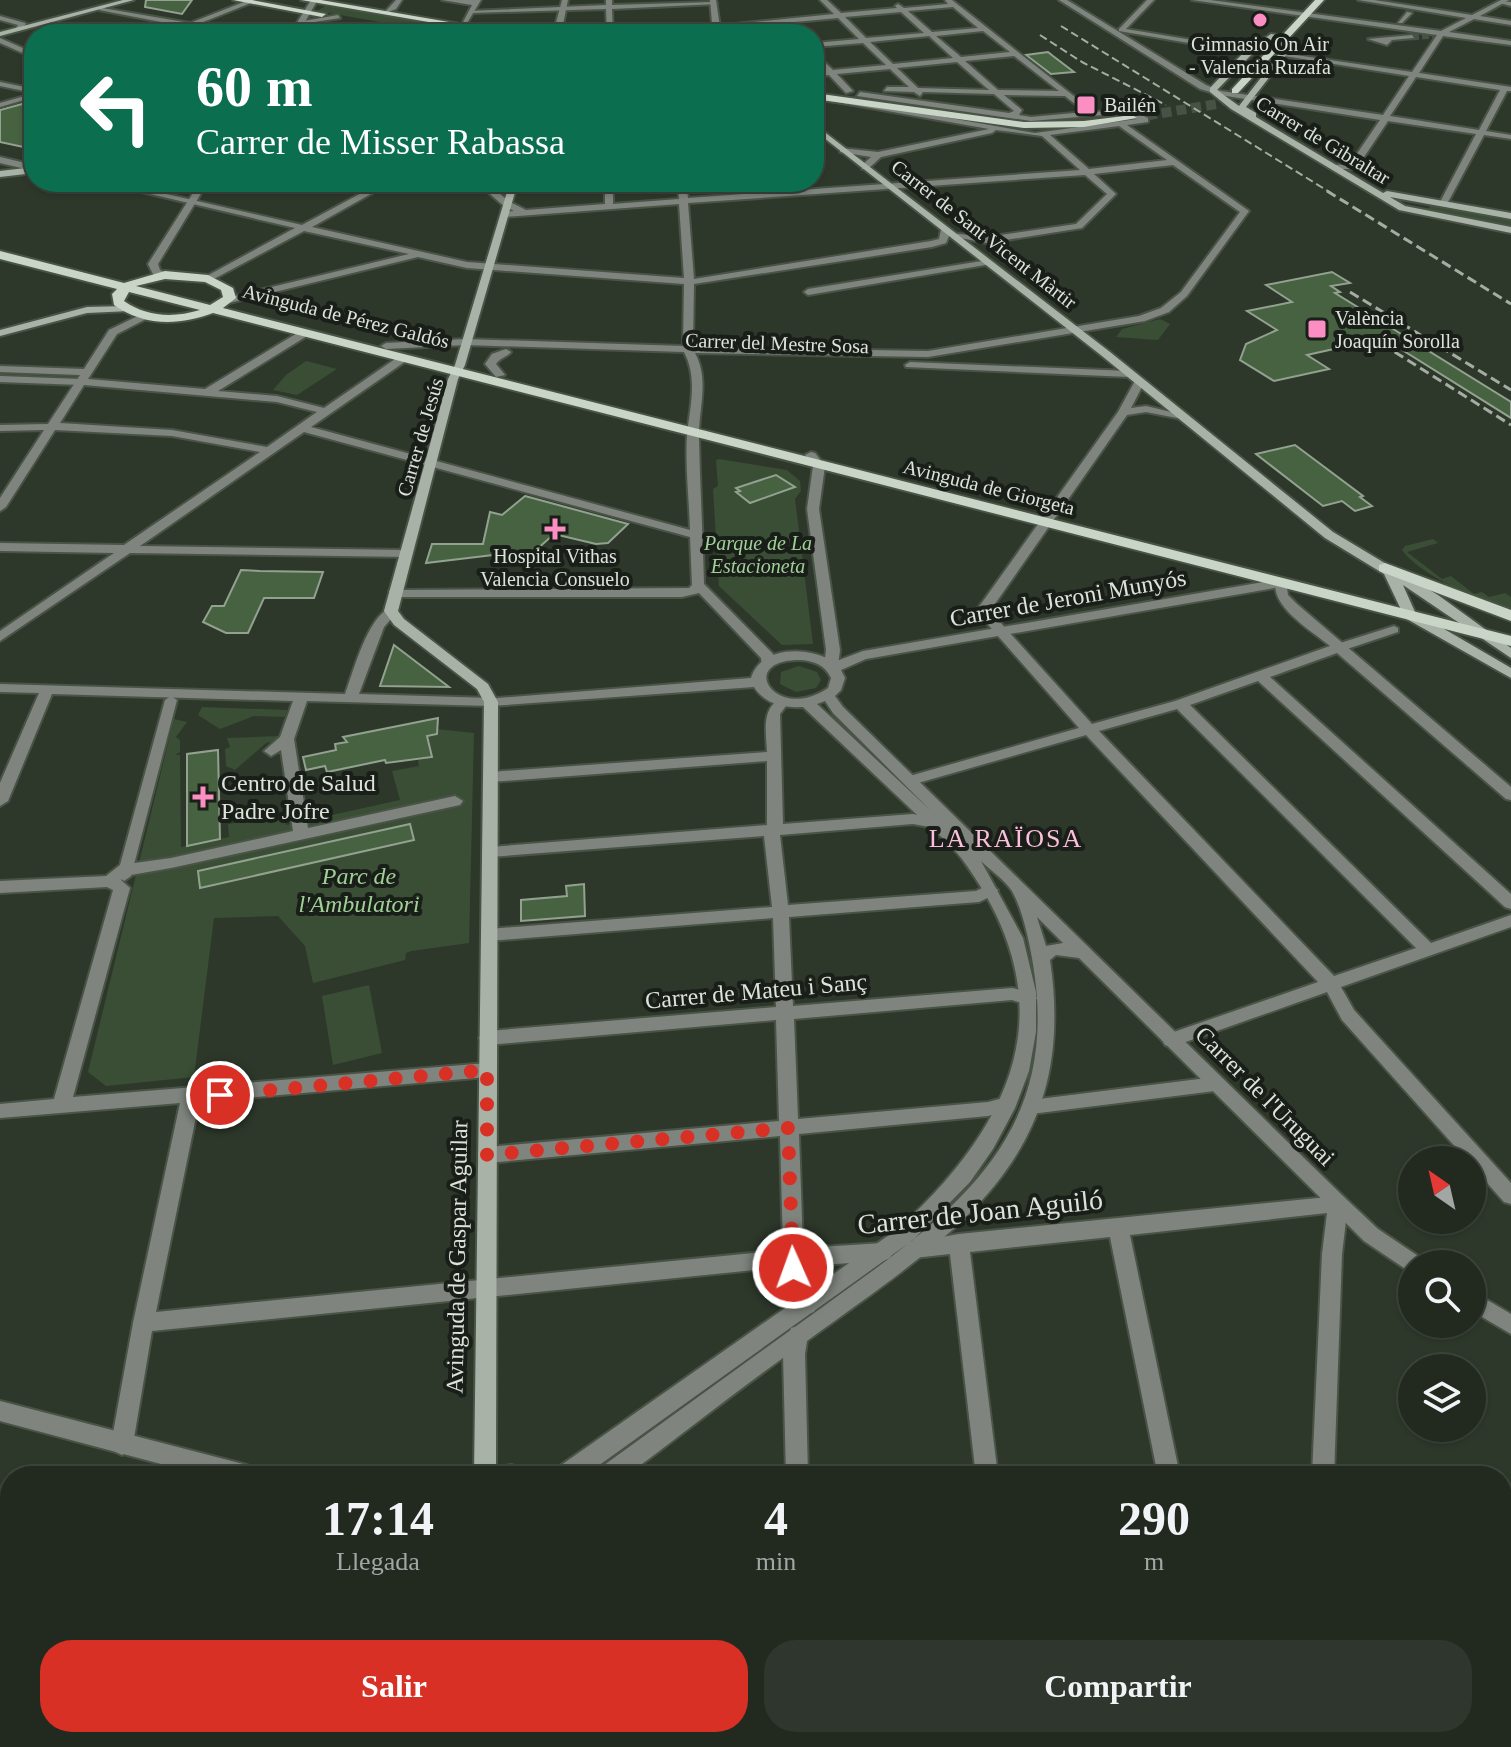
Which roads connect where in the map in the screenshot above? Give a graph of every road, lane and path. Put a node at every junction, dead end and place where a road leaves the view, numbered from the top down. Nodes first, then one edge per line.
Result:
1 (131, 0) edge
2 (140, 0) edge
3 (237, 0) edge
4 (311, 0) edge
5 (399, 0) edge
6 (445, 0) edge
7 (823, 0) edge
8 (891, 0) edge
9 (1062, 0) edge
10 (1151, 0) edge
11 (1195, 0) edge
12 (1303, 0) edge
13 (1320, 0) edge
14 (1361, 0) edge
15 (478, 1) edge
16 (249, 2) junction
17 (713, 2) edge
18 (1506, 2) edge
19 (952, 3) edge
20 (564, 4) edge
21 (609, 4) edge
22 (102, 10) junction
23 (903, 10) junction
24 (472, 11) junction
25 (308, 12) junction
26 (385, 13) junction
27 (1409, 13) dead end
28 (1292, 14) junction
29 (840, 15) junction
30 (1306, 15) junction
31 (338, 17) junction
32 (1471, 17) junction
33 (0, 18) edge
34 (779, 21) junction
35 (301, 22) joint
36 (1400, 22) dead end
37 (1511, 23) edge
38 (39, 24) edge
39 (44, 24) edge
40 (185, 24) edge
41 (194, 24) edge
42 (381, 24) edge
43 (442, 24) edge
44 (465, 24) edge
45 (559, 24) edge
46 (610, 24) edge
47 (716, 24) edge
48 (732, 24) edge
49 (783, 24) edge
50 (1104, 26) junction
51 (24, 28) edge
52 (24, 28) edge
53 (986, 29) junction
54 (16, 30) junction
55 (1124, 33) junction
56 (0, 34) edge
57 (1441, 34) junction
58 (931, 35) junction
59 (1273, 35) junction
60 (1287, 37) junction
61 (1412, 37) tunnel mouth
62 (1389, 39) dead end
63 (0, 40) edge
64 (865, 41) junction
65 (1511, 43) edge
66 (824, 44) edge
67 (1255, 48) junction
68 (24, 51) edge
69 (1015, 54) junction
70 (1282, 55) junction
71 (959, 59) junction
72 (824, 66) edge
73 (893, 66) junction
74 (824, 73) edge
75 (830, 73) junction
76 (1415, 75) junction
77 (0, 84) edge
78 (824, 88) edge
79 (916, 89) junction
80 (1508, 89) edge
81 (24, 91) edge
82 (1225, 91) junction
83 (996, 92) junction
84 (860, 93) junction
85 (1066, 94) junction
86 (1251, 95) junction
87 (824, 97) edge
88 (24, 98) edge
89 (824, 98) edge
90 (896, 98) junction
91 (0, 105) edge
92 (1093, 115) junction
93 (1007, 116) junction
94 (1386, 118) junction
95 (1127, 120) junction
96 (1003, 129) junction
97 (1480, 132) junction
98 (824, 134) edge
99 (1045, 135) junction
100 (1511, 137) edge
101 (843, 150) junction
102 (878, 155) junction
103 (0, 160) edge
104 (1176, 162) junction
105 (24, 164) edge
106 (865, 167) junction
107 (1339, 167) junction
108 (24, 169) edge
109 (1089, 172) junction
110 (0, 174) edge
111 (889, 186) junction
112 (824, 191) edge
113 (153, 192) edge
114 (198, 192) edge
115 (370, 192) edge
116 (490, 192) edge
117 (511, 192) edge
118 (609, 192) edge
119 (683, 192) edge
120 (807, 192) edge
121 (193, 200) junction
122 (683, 201) junction
123 (1427, 202) junction
124 (1443, 204) junction
125 (609, 206) junction
126 (506, 209) junction
127 (1414, 212) junction
128 (1511, 216) edge
129 (304, 229) junction
130 (1511, 230) edge
131 (949, 233) junction
132 (987, 240) junction
133 (0, 254) edge
134 (978, 254) junction
135 (428, 256) junction
136 (988, 262) junction
137 (488, 266) junction
138 (165, 275) junction
139 (208, 279) junction
140 (689, 281) junction
141 (124, 288) junction
142 (808, 292) dead end
143 (220, 305) junction
144 (126, 309) junction
145 (150, 317) junction
146 (235, 317) junction
147 (0, 331) edge
148 (1077, 332) junction
149 (303, 334) junction
150 (466, 342) junction
151 (386, 346) junction
152 (506, 352) junction
153 (691, 354) junction
154 (1108, 357) junction
155 (402, 359) junction
156 (921, 359) junction
157 (0, 369) edge
158 (458, 369) junction
159 (1089, 370) junction
160 (1125, 373) junction
161 (500, 375) junction
162 (84, 377) junction
163 (0, 379) edge
164 (1140, 381) junction
165 (208, 392) junction
166 (325, 411) junction
167 (1123, 412) junction
168 (1182, 416) junction
169 (54, 425) junction
170 (0, 428) edge
171 (302, 428) junction
172 (694, 429) junction
173 (269, 451) junction
174 (815, 460) junction
175 (432, 464) junction
176 (0, 507) edge
177 (1047, 519) junction
178 (696, 535) junction
179 (0, 547) edge
180 (126, 549) junction
181 (405, 554) junction
182 (1385, 568) junction
183 (1281, 583) junction
184 (698, 585) junction
185 (394, 594) junction
186 (1405, 608) junction
187 (391, 611) junction
188 (1459, 616) junction
189 (1511, 616) edge
190 (1511, 627) edge
191 (1394, 630) dead end
192 (1000, 632) junction
193 (1489, 636) junction
194 (0, 637) edge
195 (1511, 641) edge
196 (1338, 648) junction
197 (1511, 654) edge
198 (767, 663) junction
199 (832, 663) junction
200 (1511, 674) edge
201 (1260, 675) junction
202 (758, 682) junction
203 (0, 688) edge
204 (47, 690) junction
205 (828, 695) junction
206 (351, 696) junction
207 (301, 698) junction
208 (171, 700) dead end
209 (491, 702) junction
210 (782, 702) junction
211 (807, 703) junction
212 (1180, 704) junction
213 (1093, 730) junction
214 (287, 739) junction
215 (271, 751) dead end
216 (775, 756) junction
217 (491, 777) junction
218 (911, 780) junction
219 (1511, 795) edge
220 (0, 801) edge
221 (455, 801) dead end
222 (935, 823) junction
223 (773, 830) junction
224 (301, 835) junction
225 (490, 852) junction
226 (967, 854) junction
227 (119, 877) junction
228 (1015, 883) junction
229 (0, 887) edge
230 (990, 890) junction
231 (1511, 903) edge
232 (1027, 909) junction
233 (781, 912) junction
234 (1511, 921) edge
235 (489, 935) junction
236 (1428, 950) junction
237 (1084, 955) junction
238 (1041, 960) junction
239 (1331, 984) junction
240 (1028, 998) junction
241 (783, 1013) junction
242 (488, 1038) junction
243 (1171, 1040) junction
244 (487, 1070) junction
245 (1215, 1084) junction
246 (191, 1097) junction
247 (1007, 1104) junction
248 (62, 1105) junction
249 (1031, 1107) junction
250 (0, 1111) edge
251 (788, 1128) junction
252 (487, 1155) junction
253 (1511, 1196) edge
254 (1338, 1204) junction
255 (1118, 1226) junction
256 (959, 1243) junction
257 (919, 1248) junction
258 (880, 1252) junction
259 (1398, 1253) edge
260 (793, 1258) junction
261 (485, 1288) junction
262 (807, 1305) junction
263 (1486, 1309) edge
264 (143, 1323) junction
265 (1511, 1325) edge
266 (798, 1335) junction
267 (0, 1412) edge
268 (122, 1444) junction
269 (208, 1466) edge
270 (485, 1466) edge
271 (579, 1466) edge
272 (621, 1466) edge
273 (797, 1466) edge
274 (986, 1466) edge
275 (1167, 1466) edge
276 (1323, 1466) edge

1 - 38 main road
2 - 22 main road
3 - 16 main road
4 - 25 street
4 - 26 main road
5 - 26 street
6 - 15 street
7 - 29 street
8 - 23 street
9 - 50 street
10 - 55 street
11 - 28 street
12 - 28 main road
13 - 30 main road
14 - 32 street
15 - 24 street
16 - 25 main road
16 - 41 street
17 - 21 street
17 - 47 street
18 - 32 street
19 - 23 street
19 - 53 street
20 - 21 street
20 - 24 street
20 - 45 street
21 - 46 street
22 - 39 main road
22 - 40 street
23 - 29 street
23 - 58 street
24 - 44 street
25 - 31 main road
25 - 35 street
26 - 43 main road
27 - 36 street
28 - 30 street
28 - 59 main road
29 - 34 street
29 - 64 street
30 - 57 street
30 - 60 main road
31 - 35 street
31 - 42 main road
32 - 37 street
32 - 57 street
33 - 54 street
34 - 48 street
34 - 49 street
50 - 55 street
50 - 55 street
51 - 54 main road
52 - 54 main road
53 - 58 street
53 - 69 street
54 - 56 main road
55 - 67 street
55 - 82 street
57 - 65 street
57 - 76 street
58 - 64 street
58 - 71 street
59 - 67 main road
59 - 82 main road
60 - 70 main road
60 - 82 main road
61 - 62 street
63 - 68 street
64 - 66 street
64 - 73 street
67 - 82 main road
69 - 71 street
69 - 85 street
70 - 76 street
70 - 86 main road
71 - 73 street
71 - 83 street
72 - 75 street
73 - 75 street
73 - 79 street
74 - 75 street
75 - 84 street
76 - 80 street
76 - 94 street
77 - 81 street
78 - 84 main road
79 - 83 street
79 - 84 street
79 - 90 street
80 - 97 street
82 - 86 street
82 - 127 main road, Carrer de Gibraltar
83 - 85 street
83 - 93 street
84 - 90 street
84 - 95 main road
85 - 92 street
86 - 94 street
86 - 107 main road, Carrer de Gibraltar
87 - 95 main road
88 - 91 street
89 - 96 street
90 - 93 street
92 - 93 street
92 - 95 street
94 - 97 street
94 - 107 street
95 - 99 street
95 - 104 street
96 - 99 street
96 - 102 street
97 - 100 street
97 - 124 street
98 - 101 main road, Carrer de Sant Vicent Màrtir
99 - 109 street
101 - 102 street
101 - 106 main road, Carrer de Sant Vicent Màrtir
102 - 106 street
103 - 105 street
104 - 109 street
104 - 148 street, Carrer del Mestre Sosa
106 - 111 main road, Carrer de Sant Vicent Màrtir
107 - 123 main road, Carrer de Gibraltar
108 - 110 main road
109 - 111 street
109 - 132 street
111 - 112 street
111 - 131 main road, Carrer de Sant Vicent Màrtir
113 - 121 street
114 - 121 street
115 - 129 street
116 - 126 street
117 - 126 main road, Carrer de Jesús
118 - 125 street
119 - 122 street
120 - 122 street
121 - 129 street
121 - 138 street
122 - 125 street
122 - 140 street
123 - 124 main road, Carrer de Gibraltar
123 - 127 main road
124 - 128 main road, Carrer de Gibraltar
125 - 126 street
126 - 137 main road, Carrer de Jesús
127 - 130 main road
129 - 135 street
129 - 139 street
131 - 132 street
131 - 134 main road, Carrer de Sant Vicent Màrtir
131 - 140 street
132 - 134 street
133 - 141 main road, Avinguda de Pérez Galdós
134 - 136 main road, Carrer de Sant Vicent Màrtir
135 - 137 street
135 - 143 street
136 - 142 street
136 - 148 main road, Carrer de Sant Vicent Màrtir
137 - 140 street
137 - 150 main road, Carrer de Jesús
138 - 139 main road, Avinguda de Pérez Galdós
138 - 141 main road, Avinguda de Pérez Galdós
139 - 143 main road, Avinguda de Pérez Galdós
140 - 153 street
141 - 143 main road, Avinguda de Pérez Galdós
141 - 144 main road
141 - 147 main road
143 - 145 main road, Avinguda de Pérez Galdós
143 - 146 main road, Avinguda de Pérez Galdós
143 - 151 main road, Avinguda de Pérez Galdós
144 - 145 main road, Avinguda de Pérez Galdós
144 - 147 main road
145 - 146 main road, Avinguda de Pérez Galdós
145 - 162 street
146 - 149 main road, Avinguda de Pérez Galdós
148 - 154 main road, Carrer de Sant Vicent Màrtir
148 - 156 street, Carrer del Mestre Sosa
149 - 155 main road, Avinguda de Pérez Galdós
149 - 165 street
150 - 151 street, Carrer del Mestre Sosa
150 - 152 street, Carrer del Mestre Sosa
150 - 153 street, Carrer del Mestre Sosa
150 - 158 main road, Carrer de Jesús
151 - 158 main road, Avinguda de Pérez Galdós
152 - 153 street, Carrer del Mestre Sosa
152 - 161 street
153 - 156 street, Carrer del Mestre Sosa
153 - 172 street
154 - 159 street
154 - 160 main road, Carrer de Sant Vicent Màrtir
155 - 158 main road, Avinguda de Pérez Galdós
155 - 166 street
156 - 159 street, Carrer del Mestre Sosa
157 - 162 street
158 - 161 main road, Avinguda de Giorgeta
158 - 172 main road, Avinguda de Giorgeta
158 - 175 main road, Carrer de Jesús
159 - 160 street, Carrer del Mestre Sosa
160 - 164 main road, Carrer de Sant Vicent Màrtir
161 - 172 main road, Avinguda de Giorgeta
162 - 163 street
162 - 165 street
162 - 169 street
164 - 167 street
164 - 168 main road, Carrer de Sant Vicent Màrtir
165 - 166 street
166 - 171 street
167 - 168 street, Carrer de Sant Vicent Màrtir
167 - 177 street
168 - 182 main road, Carrer de Sant Vicent Màrtir
169 - 170 street
169 - 173 street
169 - 176 street
171 - 173 street
171 - 175 street
172 - 174 main road, Avinguda de Giorgeta
172 - 178 street
173 - 180 street
174 - 177 main road, Avinguda de Giorgeta
174 - 199 street
175 - 178 street
175 - 181 main road, Carrer de Jesús
177 - 183 main road, Avinguda de Giorgeta
177 - 186 main road, Avinguda de Giorgeta
177 - 192 street
178 - 184 street
179 - 180 street
180 - 181 street
180 - 194 street
181 - 185 main road, Carrer de Jesús
182 - 186 main road
182 - 188 main road, Carrer de Sant Vicent Màrtir
182 - 189 main road
183 - 186 main road, Avinguda de Giorgeta
183 - 192 street, Carrer de Jeroni Munyós
183 - 196 street
184 - 185 street
184 - 198 street
185 - 187 main road, Carrer de Jesús
186 - 188 main road, Avinguda de Giorgeta
186 - 193 main road, Avinguda de Giorgeta
186 - 200 main road
187 - 206 street
187 - 209 main road
188 - 190 main road, Avinguda de Giorgeta
188 - 193 main road, Carrer de Sant Vicent Màrtir
191 - 196 street
192 - 199 street, Carrer de Jeroni Munyós
192 - 213 street
193 - 195 main road, Avinguda de Giorgeta
193 - 197 main road, Carrer de Sant Vicent Màrtir
196 - 201 street
196 - 219 street
198 - 199 street
198 - 202 street
199 - 205 street
201 - 212 street
201 - 231 street
202 - 209 street
202 - 210 street
203 - 204 street
204 - 207 street
204 - 220 street
205 - 211 street
205 - 218 street, Carrer de l'Uruguai
206 - 207 street
206 - 209 street
207 - 214 street
208 - 227 street
209 - 217 main road, Avinguda de Gaspar Aguilar
210 - 211 street
210 - 216 street
211 - 222 street, Carrer de l'Uruguai
212 - 213 street
212 - 236 street
213 - 218 street
213 - 239 street
214 - 215 street
214 - 224 street
216 - 217 street
216 - 223 street
217 - 225 main road, Avinguda de Gaspar Aguilar
218 - 228 street, Carrer de l'Uruguai
221 - 224 street
222 - 223 street
222 - 226 street, Carrer de l'Uruguai
223 - 225 street
223 - 233 street
224 - 227 street
225 - 235 main road, Avinguda de Gaspar Aguilar
226 - 230 street
226 - 232 street, Carrer de l'Uruguai
227 - 229 street
227 - 248 street
228 - 232 street
228 - 237 street, Carrer de l'Uruguai
230 - 233 street
230 - 240 street
232 - 237 street, Carrer de l'Uruguai
232 - 238 street
233 - 235 street
233 - 241 street
234 - 236 street
235 - 242 main road, Avinguda de Gaspar Aguilar
236 - 239 street
237 - 238 street
237 - 243 street, Carrer de l'Uruguai
238 - 249 street
239 - 243 street
239 - 253 street
240 - 241 street, Carrer de Mateu i Sanç
240 - 247 street
241 - 242 street, Carrer de Mateu i Sanç
241 - 251 street
242 - 244 main road, Avinguda de Gaspar Aguilar
243 - 245 street, Carrer de l'Uruguai
244 - 246 street
244 - 252 main road, Avinguda de Gaspar Aguilar
245 - 249 street
245 - 254 street, Carrer de l'Uruguai
246 - 248 street
246 - 264 street
247 - 251 street
247 - 258 street
248 - 250 street
249 - 257 street
251 - 252 street
251 - 260 street
252 - 261 main road, Avinguda de Gaspar Aguilar
254 - 255 street, Carrer de Joan Aguiló
254 - 259 street, Carrer de l'Uruguai
254 - 276 street
255 - 256 street, Carrer de Joan Aguiló
255 - 275 street
256 - 257 street, Carrer de Joan Aguiló
256 - 274 street
257 - 258 street, Carrer de Joan Aguiló
257 - 266 street
258 - 260 street, Carrer de Joan Aguiló
258 - 262 street
260 - 261 street, Carrer de Joan Aguiló
260 - 262 street
261 - 264 street, Carrer de Joan Aguiló
261 - 270 main road, Avinguda de Gaspar Aguilar
262 - 271 street
263 - 265 street
264 - 268 street
266 - 272 street
266 - 273 street
267 - 268 street
268 - 269 street

